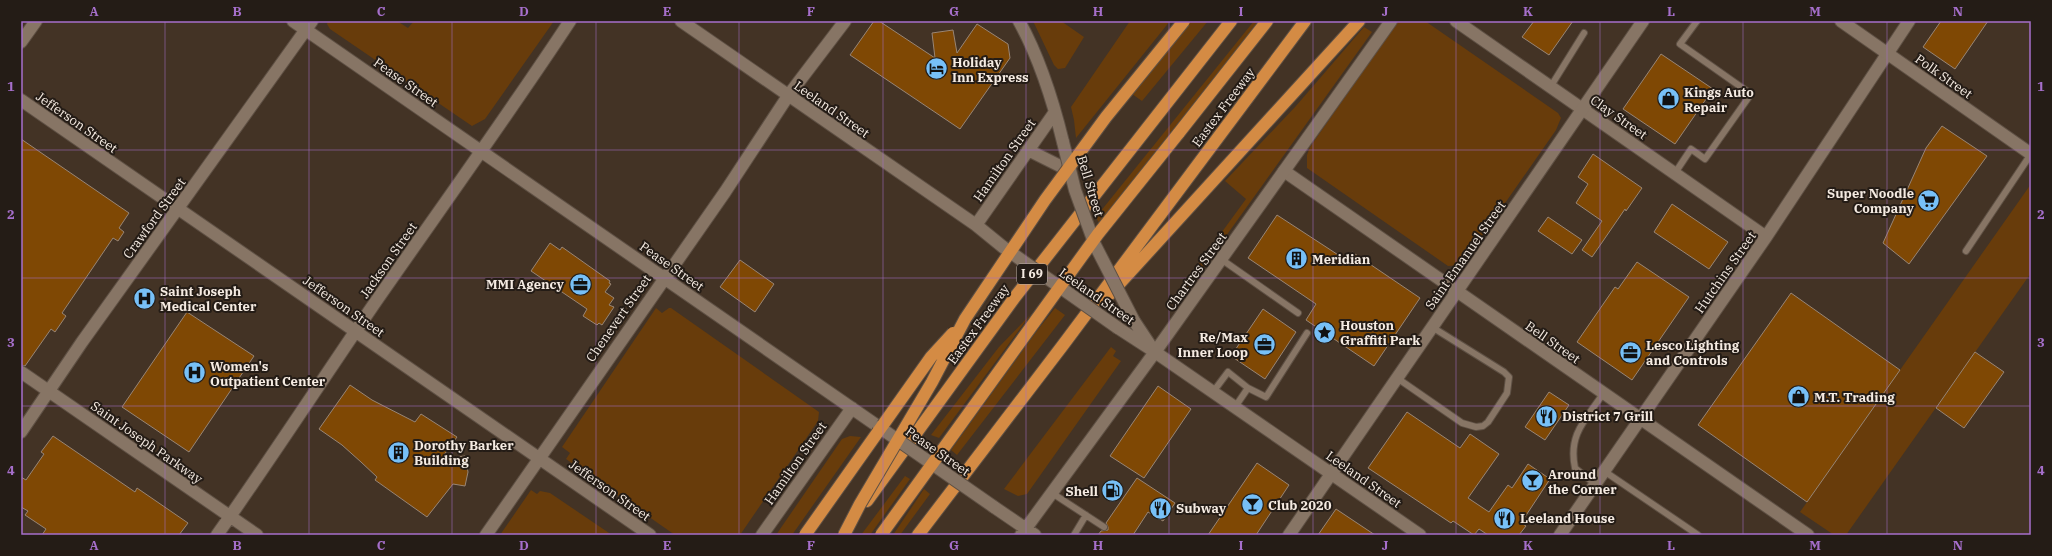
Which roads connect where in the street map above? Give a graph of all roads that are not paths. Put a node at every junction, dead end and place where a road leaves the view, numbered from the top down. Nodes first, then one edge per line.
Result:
1 (36, 21) edge
2 (293, 21) edge
3 (570, 21) edge
4 (681, 21) edge
5 (845, 21) edge
6 (1019, 21) edge
7 (1184, 21) edge
8 (1231, 21) edge
9 (1267, 21) edge
10 (1305, 21) edge
11 (1359, 21) edge
12 (1391, 21) edge
13 (1456, 21) edge
14 (1643, 21) edge
15 (1697, 21) edge
16 (1841, 21) edge
17 (1909, 21) edge
18 (309, 25) edge
19 (1584, 33) dead end
20 (21, 42) edge
21 (1886, 52) junction
22 (1551, 86) junction
23 (788, 96) junction
24 (21, 100) edge
25 (1583, 108) junction
26 (1055, 112) junction
27 (1028, 150) junction
28 (482, 152) junction
29 (2031, 154) edge
30 (1070, 171) junction
31 (1284, 171) junction
32 (1675, 173) junction
33 (178, 209) junction
34 (976, 225) junction
35 (1766, 237) junction
36 (1966, 251) dead end
37 (1221, 259) junction
38 (664, 277) junction
39 (1456, 292) junction
40 (1298, 313) dead end
41 (965, 319) junction
42 (1432, 327) junction
43 (355, 331) junction
44 (1307, 333) dead end
45 (1063, 345) junction
46 (1155, 352) junction
47 (21, 372) edge
48 (1397, 378) junction
49 (1248, 388) junction
50 (48, 392) junction
51 (1214, 392) junction
52 (1603, 394) junction
53 (1235, 407) junction
54 (852, 408) junction
55 (1640, 419) junction
56 (21, 432) edge
57 (539, 458) junction
58 (1604, 471) junction
59 (1331, 473) junction
60 (1595, 484) junction
61 (1052, 493) junction
62 (1086, 515) junction
63 (230, 517) junction
64 (1104, 526) dead end
65 (1027, 533) edge
66 (217, 535) edge
67 (257, 535) edge
68 (486, 535) edge
69 (650, 535) edge
70 (762, 535) edge
71 (805, 535) edge
72 (843, 535) edge
73 (881, 535) edge
74 (918, 535) edge
75 (1074, 535) edge
76 (1289, 535) edge
77 (1420, 535) edge
78 (1560, 535) edge
79 (1698, 535) edge
80 (1808, 535) edge

1 - 20 street
2 - 18 street, Pease Street
3 - 28 street, Jackson Street
4 - 23 street, Leeland Street
5 - 23 street, Chenevert Street
6 - 26 street, Bell Street
7 - 41 highway, bridge
8 - 72 highway, Eastex Freeway / I 69
9 - 73 highway, bridge
10 - 45 highway, Eastex Freeway
11 - 45 highway
12 - 31 street, Chartres Street
13 - 22 street, Clay Street
14 - 25 street, Saint Emanuel Street
15 - 32 lane
16 - 21 street, Polk Street
17 - 21 street, Hutchins Street
18 - 28 street, Pease Street
18 - 33 street, Crawford Street
19 - 22 lane
21 - 29 street, Polk Street
21 - 35 street, Hutchins Street
22 - 25 street, Clay Street
23 - 34 street, Leeland Street
23 - 38 street, Chenevert Street
24 - 33 street, Jefferson Street
25 - 32 street, Clay Street
25 - 39 street, Saint Emanuel Street
26 - 27 street, Hamilton Street
26 - 30 street, Bell Street, bridge
27 - 30 street
27 - 34 street, Hamilton Street
28 - 38 street, Pease Street
28 - 43 street, Jackson Street
29 - 36 lane
30 - 46 street, Bell Street, bridge
31 - 37 street, Chartres Street
31 - 39 street, Bell Street
32 - 35 street, Clay Street
33 - 43 street, Jefferson Street
33 - 50 street, Crawford Street
34 - 46 street, Leeland Street, bridge
35 - 55 street, Hutchins Street
37 - 40 lane
37 - 46 street, Chartres Street
38 - 54 street, Pease Street
38 - 57 street, Chenevert Street
39 - 42 street, Saint Emanuel Street
39 - 52 street, Bell Street
41 - 71 highway, bridge
41 - 72 highway, bridge
42 - 48 street, Saint Emanuel Street
42 - 48 lane
43 - 57 street, Jefferson Street
43 - 63 street, Jackson Street
44 - 49 lane
45 - 74 highway, Eastex Freeway
46 - 51 street, Leeland Street
46 - 61 street, Chartres Street
47 - 50 street, Saint Joseph Parkway
48 - 59 street, Saint Emanuel Street
49 - 51 lane
49 - 53 lane
50 - 56 street, Crawford Street
50 - 63 street, Saint Joseph Parkway
51 - 53 street, Leeland Street
52 - 55 street, Bell Street
52 - 60 lane
53 - 59 street, Leeland Street
54 - 65 street, Pease Street, bridge
54 - 70 street, Hamilton Street
55 - 58 street, Hutchins Street
55 - 80 street, Bell Street
57 - 68 street, Chenevert Street
57 - 69 street, Jefferson Street
58 - 60 street, Hutchins Street
58 - 79 lane
59 - 76 street, Saint Emanuel Street
59 - 77 street, Leeland Street
60 - 78 street, Hutchins Street
61 - 62 lane
61 - 65 street, Chartres Street
62 - 64 lane
62 - 75 lane
63 - 66 street, Jackson Street
63 - 67 street, Saint Joseph Parkway

